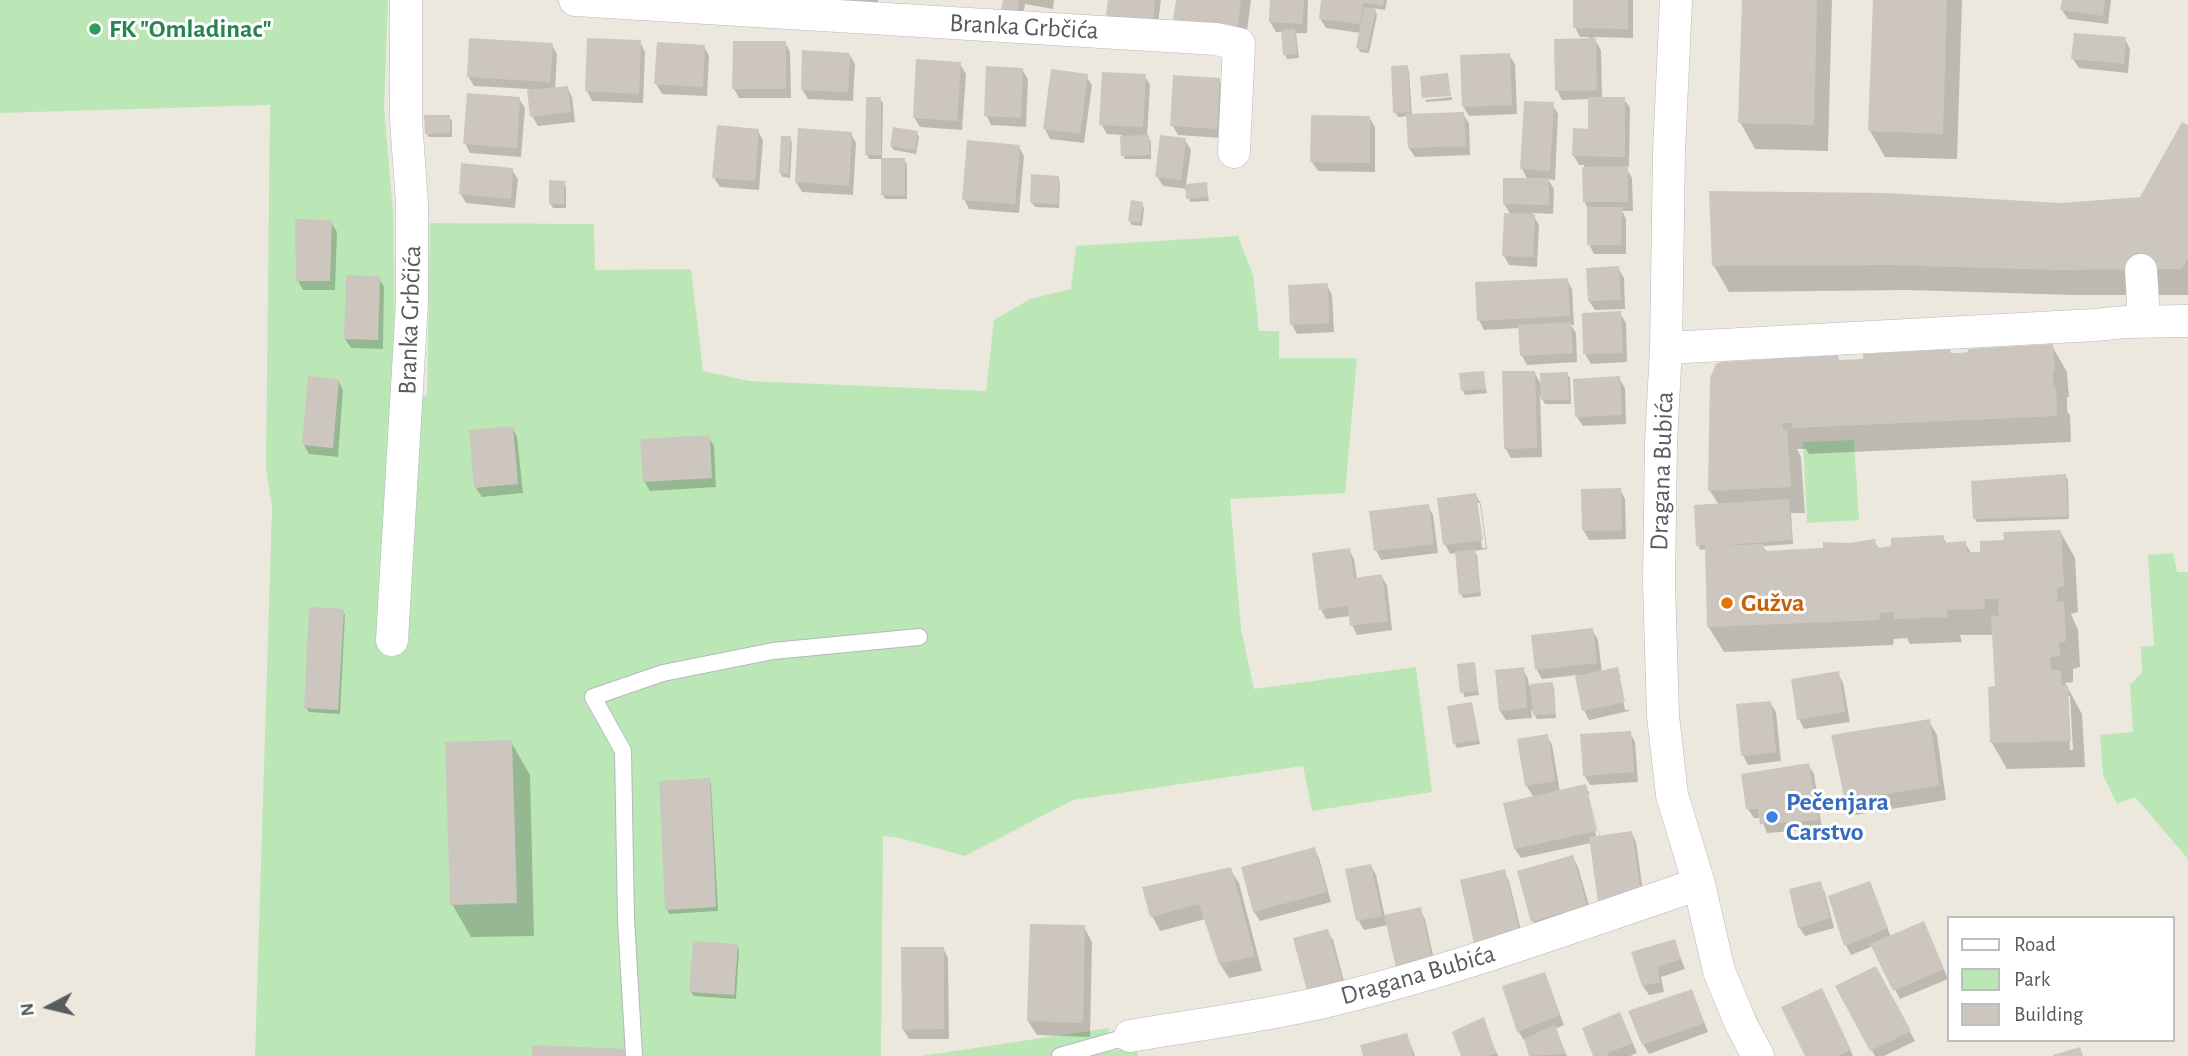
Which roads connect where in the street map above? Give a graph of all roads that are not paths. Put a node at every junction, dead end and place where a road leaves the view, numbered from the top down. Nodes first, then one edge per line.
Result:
1 (406, 0) edge
2 (575, 0) edge
3 (1676, 0) edge
4 (1234, 152) dead end
5 (2141, 270) dead end
6 (2144, 321) junction
7 (2188, 321) edge
8 (1666, 348) junction
9 (919, 637) dead end
10 (392, 640) dead end
11 (1699, 884) junction
12 (1130, 1036) joint
13 (634, 1056) edge
14 (1060, 1056) edge
15 (1758, 1056) edge

1 - 10 street, Branka Grbčića
2 - 4 street, Branka Grbčića
3 - 8 street, Dragana Bubića
5 - 6 street
6 - 7 street
6 - 8 street
8 - 11 street, Dragana Bubića
9 - 13 lane
11 - 12 street, Dragana Bubića
11 - 15 street, Dragana Bubića
12 - 14 lane

